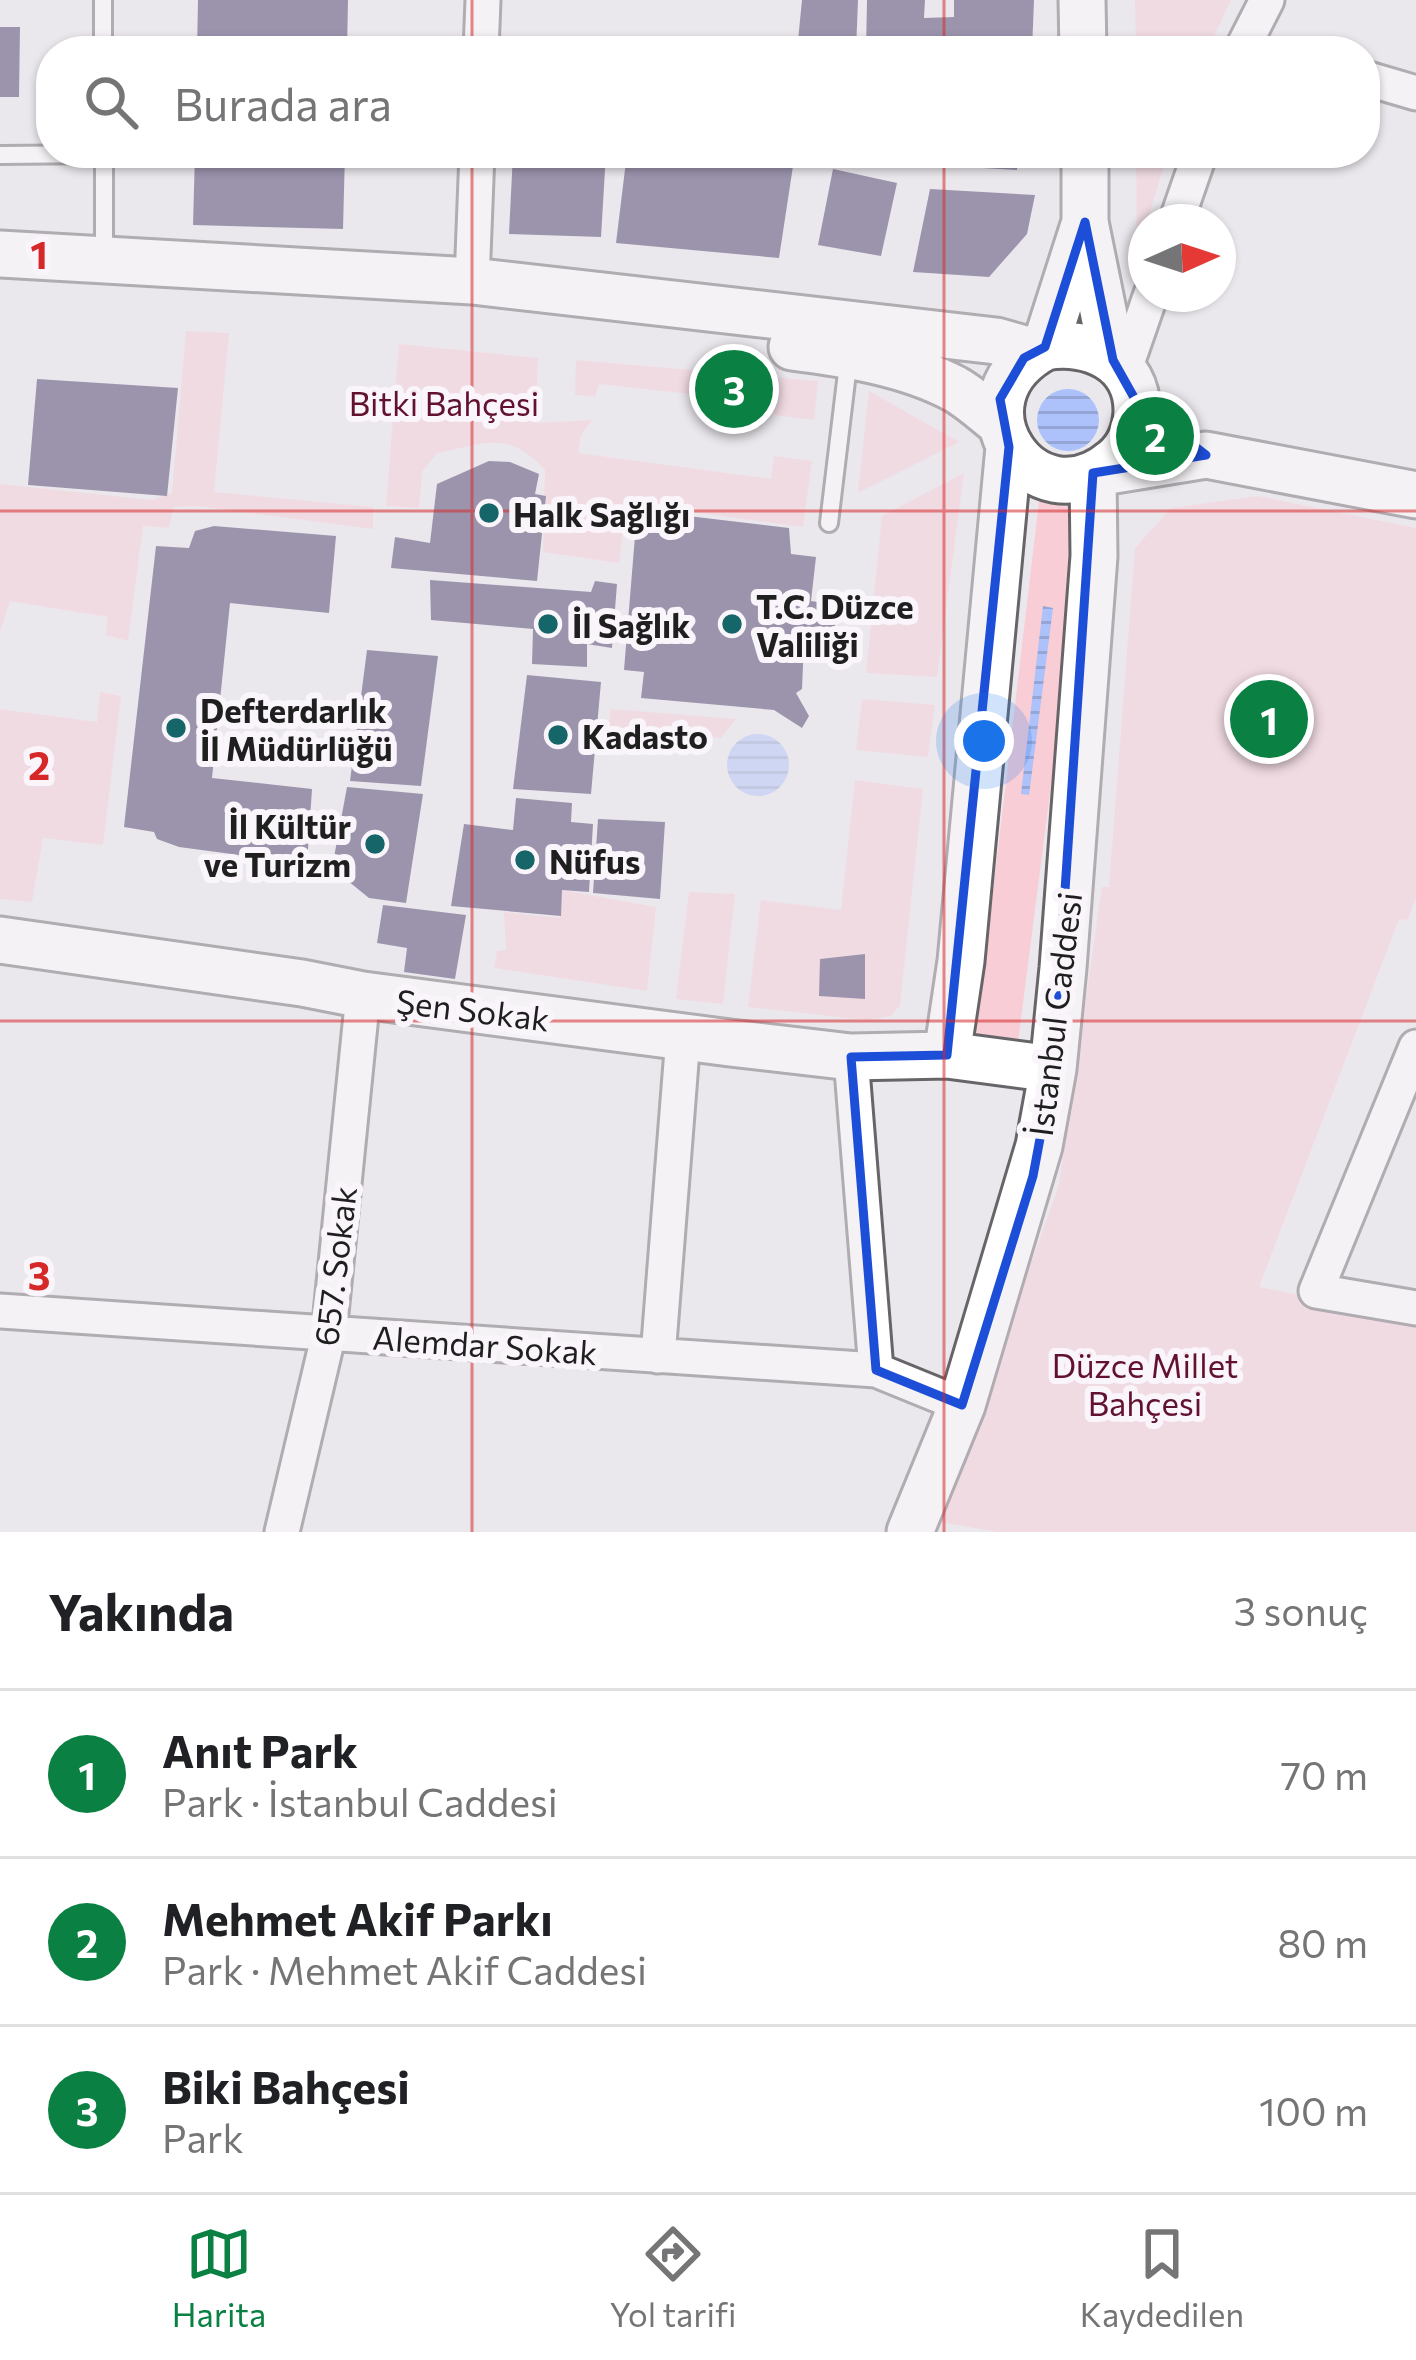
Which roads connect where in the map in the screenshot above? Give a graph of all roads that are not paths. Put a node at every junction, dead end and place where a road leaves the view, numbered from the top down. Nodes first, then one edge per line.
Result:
1 (103, 0) edge
2 (483, 0) edge
3 (1082, 0) edge
4 (1267, 0) edge
5 (103, 36) edge
6 (482, 36) edge
7 (1083, 36) edge
8 (1257, 36) edge
9 (1380, 82) edge
10 (1416, 93) edge
11 (0, 154) edge
12 (36, 154) edge
13 (104, 168) edge
14 (476, 168) edge
15 (1084, 168) edge
16 (1195, 168) edge
17 (1182, 204) edge
18 (1085, 223) junction
19 (0, 254) edge
20 (104, 260) junction
21 (472, 281) junction
22 (0, 284) edge
23 (1145, 312) edge
24 (1040, 350) junction
25 (849, 355) junction
26 (1124, 377) junction
27 (1005, 435) junction
28 (1206, 455) junction
29 (1097, 474) junction
30 (1416, 495) edge
31 (829, 523) dead end
32 (0, 940) edge
33 (363, 995) junction
34 (683, 1037) junction
35 (1416, 1047) edge
36 (947, 1055) junction
37 (851, 1057) junction
38 (1053, 1069) junction
39 (1416, 1308) edge
40 (0, 1311) edge
41 (329, 1333) junction
42 (658, 1355) junction
43 (875, 1370) junction
44 (962, 1405) junction
45 (282, 1532) edge
46 (910, 1532) edge

1 - 5 lane
2 - 6 street
3 - 7 main road
4 - 8 street
9 - 10 street
11 - 12 lane
13 - 20 lane
14 - 21 street
15 - 18 main road
16 - 17 street
18 - 24 main road
18 - 26 main road
19 - 20 main road
20 - 21 main road
21 - 24 main road
22 - 25 main road
23 - 26 street
24 - 26 main road
24 - 27 main road
25 - 27 main road
25 - 31 lane
26 - 28 main road
26 - 29 main road
27 - 29 main road
27 - 36 main road
28 - 29 main road
28 - 30 main road
29 - 38 main road, İstanbul Caddesi
32 - 33 main road, Şen Sokak
33 - 34 main road, Şen Sokak
33 - 41 street, 657. Sokak
34 - 37 main road, Şen Sokak
34 - 42 street
35 - 39 street
36 - 37 main road, Şen Sokak
36 - 38 main road, Şen Sokak
37 - 43 street
38 - 44 main road, İstanbul Caddesi
40 - 41 street, Alemdar Sokak
41 - 42 street, Alemdar Sokak
41 - 45 street, 657. Sokak
42 - 43 street, Alemdar Sokak
43 - 44 street, Alemdar Sokak
44 - 46 main road, İstanbul Caddesi

